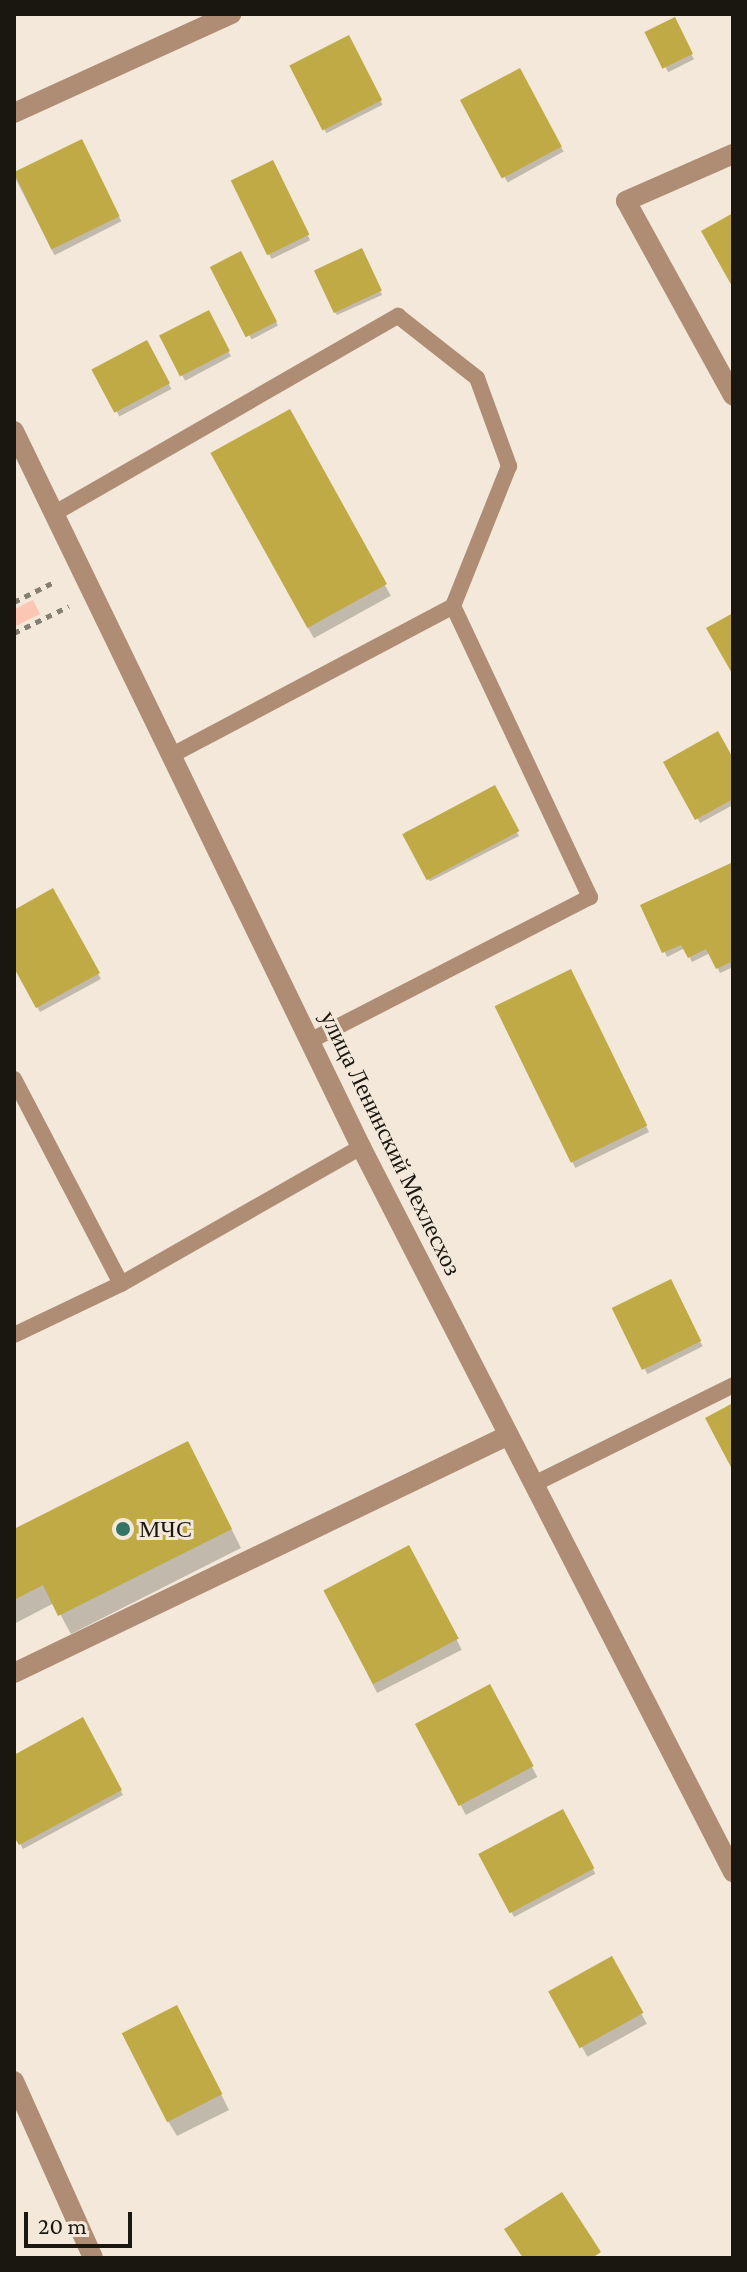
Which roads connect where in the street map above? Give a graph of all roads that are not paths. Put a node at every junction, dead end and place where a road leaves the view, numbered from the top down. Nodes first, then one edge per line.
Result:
1 (231, 14) edge
2 (14, 113) edge
3 (733, 154) edge
4 (733, 396) edge
5 (14, 431) edge
6 (55, 513) junction
7 (453, 606) junction
8 (174, 754) junction
9 (310, 1041) junction
10 (14, 1079) edge
11 (361, 1147) junction
12 (121, 1284) junction
13 (14, 1335) edge
14 (733, 1385) edge
15 (509, 1435) junction
16 (534, 1484) junction
17 (14, 1673) edge
18 (733, 1872) edge
19 (14, 2081) edge
20 (93, 2258) edge

1 - 2 street
3 - 4 street
5 - 6 street, улица Ленинский Мехлесхоз
6 - 7 lane
6 - 8 street, улица Ленинский Мехлесхоз
7 - 8 lane
7 - 9 lane
8 - 9 street, улица Ленинский Мехлесхоз
9 - 11 street, улица Ленинский Мехлесхоз
10 - 12 lane
11 - 12 lane
11 - 15 street, улица Ленинский Мехлесхоз
12 - 13 lane
14 - 16 lane
15 - 16 street, улица Ленинский Мехлесхоз
15 - 17 street
16 - 18 street, улица Ленинский Мехлесхоз
19 - 20 street

